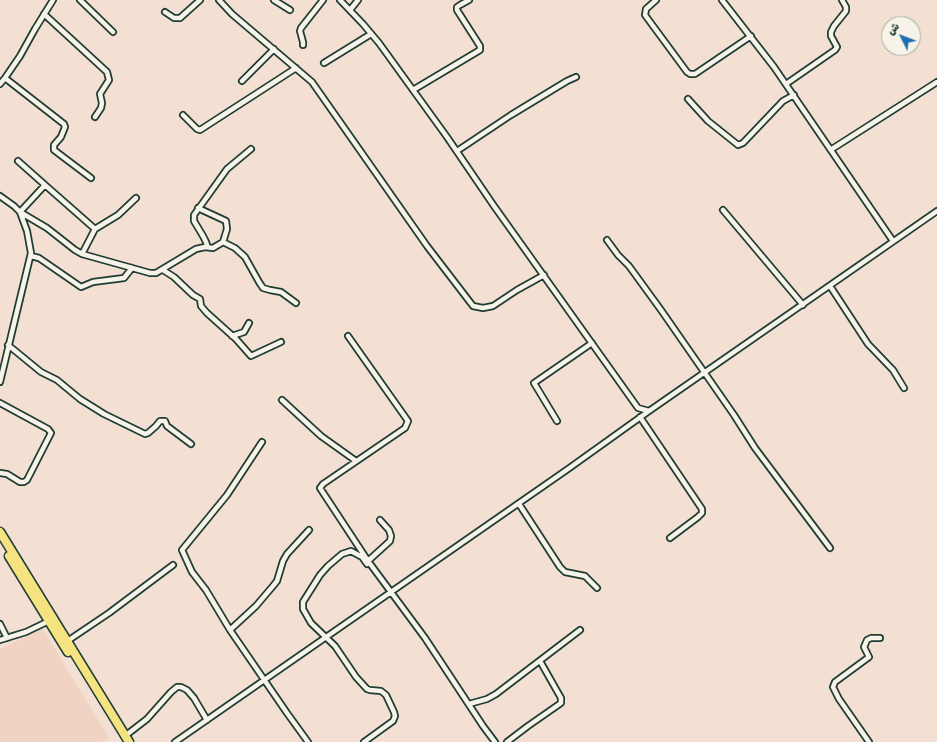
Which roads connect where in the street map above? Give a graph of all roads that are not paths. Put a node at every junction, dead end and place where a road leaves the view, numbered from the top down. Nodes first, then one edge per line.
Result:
1 (53, 0) edge
2 (80, 0) edge
3 (200, 0) edge
4 (219, 0) edge
5 (274, 0) edge
6 (323, 0) edge
7 (340, 0) edge
8 (358, 0) edge
9 (469, 0) edge
10 (656, 0) edge
11 (722, 0) edge
12 (842, 0) edge
13 (290, 10) dead end
14 (350, 10) junction
15 (165, 12) dead end
16 (44, 14) junction
17 (113, 32) dead end
18 (372, 34) junction
19 (751, 36) junction
20 (303, 45) dead end
21 (274, 49) junction
22 (324, 63) dead end
23 (296, 68) junction
24 (576, 77) dead end
25 (6, 78) junction
26 (242, 81) dead end
27 (937, 82) edge
28 (0, 84) edge
29 (786, 84) junction
30 (413, 90) junction
31 (794, 95) junction
32 (688, 99) dead end
33 (183, 115) dead end
34 (95, 117) dead end
35 (251, 149) dead end
36 (832, 149) junction
37 (457, 151) junction
38 (18, 161) dead end
39 (91, 178) dead end
40 (46, 185) junction
41 (0, 196) edge
42 (136, 198) dead end
43 (198, 208) junction
44 (723, 210) dead end
45 (937, 211) edge
46 (20, 212) junction
47 (95, 229) junction
48 (607, 240) dead end
49 (893, 241) junction
50 (223, 242) junction
51 (205, 247) junction
52 (82, 254) junction
53 (31, 256) junction
54 (132, 268) junction
55 (162, 270) junction
56 (544, 275) junction
57 (830, 286) junction
58 (296, 303) dead end
59 (802, 305) junction
60 (249, 323) dead end
61 (232, 336) junction
62 (348, 336) dead end
63 (281, 342) dead end
64 (592, 343) junction
65 (8, 345) junction
66 (704, 372) junction
67 (0, 382) edge
68 (904, 388) dead end
69 (282, 400) dead end
70 (0, 403) edge
71 (638, 408) junction
72 (649, 411) junction
73 (639, 418) junction
74 (557, 421) dead end
75 (262, 442) dead end
76 (191, 444) dead end
77 (356, 461) junction
78 (0, 473) edge
79 (519, 504) junction
80 (380, 520) dead end
81 (309, 530) dead end
82 (0, 532) edge
83 (670, 538) dead end
84 (0, 542) edge
85 (830, 548) dead end
86 (368, 561) junction
87 (173, 566) dead end
88 (597, 588) dead end
89 (391, 593) junction
90 (49, 621) junction
91 (0, 624) edge
92 (230, 630) junction
93 (580, 630) dead end
94 (325, 637) junction
95 (6, 638) junction
96 (880, 638) dead end
97 (0, 640) edge
98 (65, 643) junction
99 (540, 661) junction
100 (264, 680) junction
101 (469, 704) junction
102 (207, 720) junction
103 (126, 740) edge
104 (175, 742) edge
105 (308, 742) edge
106 (364, 742) edge
107 (495, 742) edge
108 (507, 742) edge
109 (869, 742) edge

1 - 16 street
2 - 17 street
3 - 15 street
4 - 21 street
5 - 13 street
6 - 20 street
7 - 14 street
8 - 14 street
9 - 30 street
10 - 19 street
11 - 19 street
12 - 29 street
14 - 18 street
16 - 25 street
16 - 34 street
18 - 22 street
18 - 30 street
19 - 29 street
21 - 23 street
21 - 26 street
23 - 33 street
23 - 56 street
24 - 37 street
25 - 28 street
25 - 39 street
27 - 36 street
29 - 31 street
30 - 37 street
31 - 32 street
31 - 36 street
35 - 43 street
36 - 49 street
37 - 56 street
38 - 40 street
40 - 46 street
40 - 47 street
41 - 46 street
42 - 47 street
43 - 50 street
43 - 51 street
44 - 59 street
45 - 49 street
46 - 52 street
46 - 53 street
47 - 52 street
48 - 66 street
49 - 57 street
50 - 51 street
50 - 58 street
51 - 55 street
52 - 54 street
53 - 54 street
53 - 65 street
54 - 55 street
55 - 61 street
56 - 64 street
57 - 59 street
57 - 68 street
59 - 66 street
60 - 61 street
61 - 63 street
62 - 77 street
64 - 71 street
64 - 74 street
65 - 67 street
65 - 76 street
66 - 72 street
66 - 85 street
69 - 77 street
70 - 78 street
71 - 72 street
71 - 73 street
72 - 73 street
73 - 79 street
73 - 83 street
75 - 92 street
77 - 86 street
79 - 88 street
79 - 89 street
80 - 86 street
81 - 92 street
82 - 98 highway
84 - 90 highway
86 - 89 street
87 - 98 street
89 - 94 street
89 - 94 street
89 - 101 street
90 - 95 street
90 - 98 highway
91 - 95 street
92 - 100 street
93 - 99 street
94 - 100 street
94 - 106 street
95 - 97 street
96 - 109 street
98 - 103 highway
99 - 101 street
99 - 108 street
100 - 102 street
100 - 105 street
101 - 107 street
102 - 103 street
102 - 104 street

